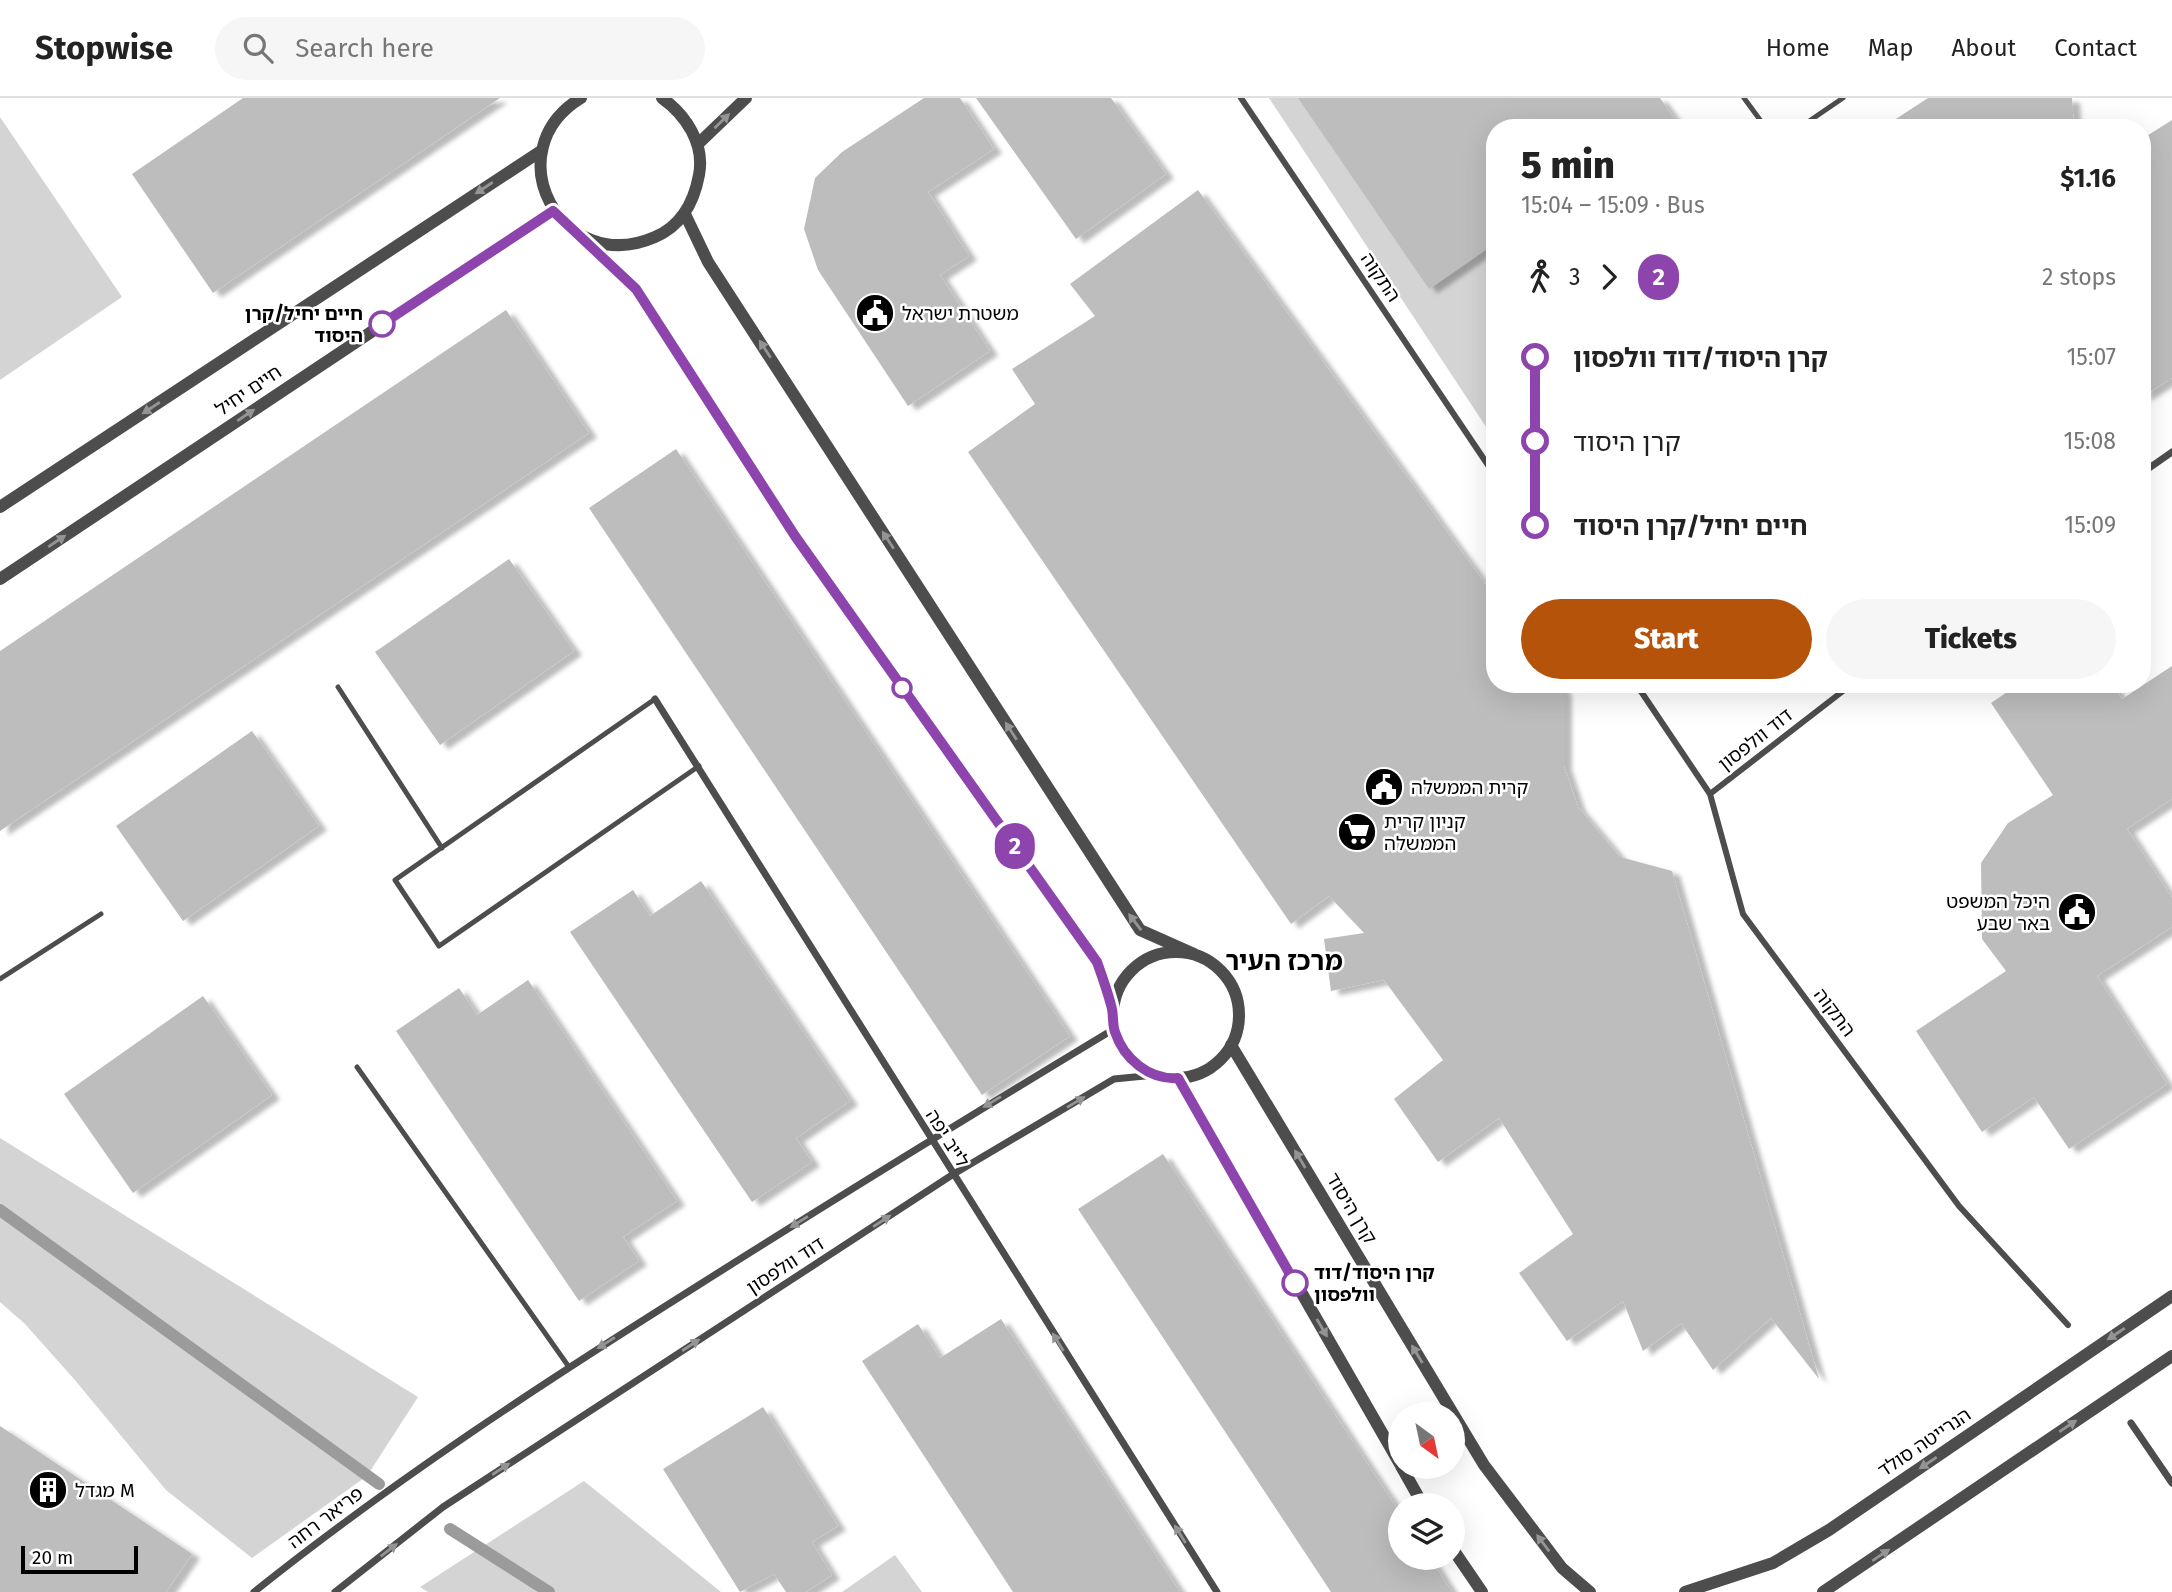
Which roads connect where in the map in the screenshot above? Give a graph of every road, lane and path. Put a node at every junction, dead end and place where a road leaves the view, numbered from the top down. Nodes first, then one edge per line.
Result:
1 (580, 98) edge
2 (662, 98) edge
3 (746, 98) edge
4 (1241, 98) edge
5 (1744, 98) edge
6 (1843, 98) edge
7 (1759, 119) edge
8 (1812, 119) edge
9 (698, 144) junction
10 (541, 151) junction
11 (553, 211) junction
12 (685, 214) junction
13 (585, 238) junction
14 (2172, 452) edge
15 (1486, 462) edge
16 (2151, 467) edge
17 (0, 507) edge
18 (0, 579) edge
19 (338, 687) dead end
20 (1642, 693) edge
21 (1840, 693) edge
22 (655, 699) joint
23 (699, 766) junction
24 (1710, 794) junction
25 (442, 848) junction
26 (101, 914) dead end
27 (1194, 954) junction
28 (0, 979) edge
29 (1112, 1008) junction
30 (1114, 1030) junction
31 (1231, 1045) junction
32 (357, 1067) dead end
33 (1155, 1075) junction
34 (1178, 1078) junction
35 (930, 1139) junction
36 (953, 1175) junction
37 (2172, 1296) edge
38 (2068, 1325) dead end
39 (2172, 1356) edge
40 (569, 1367) junction
41 (2132, 1423) dead end
42 (1388, 1442) edge
43 (417, 1469) joint
44 (2172, 1483) edge
45 (1465, 1567) edge
46 (254, 1592) edge
47 (335, 1592) edge
48 (1217, 1592) edge
49 (1482, 1592) edge
50 (1590, 1592) edge
51 (1685, 1592) edge
52 (1823, 1592) edge

1 - 10 street
2 - 9 street
9 -> 3 street
4 - 15 street, התקוה
5 - 7 lane
6 - 8 lane
9 - 12 street
10 - 11 street
10 -> 17 street, חיים יחיל
11 - 13 street
18 -> 11 street, חיים יחיל
12 - 13 street
27 -> 12 street
13 - 29 street
14 - 16 street
19 - 25 lane
20 - 24 street, התקוה
21 - 24 street, דוד וולפסון
22 - 23 street, לייב יפה
22 - 25 lane
23 - 25 lane
23 - 35 street, לייב יפה
24 - 38 street, התקוה
26 - 28 lane
27 - 29 street
27 - 31 street
29 - 30 street
30 - 33 street
30 -> 35 street, דוד וולפסון
31 - 34 street
50 -> 31 street, קרן היסוד
32 - 40 lane
33 - 34 street
36 -> 33 street, דוד וולפסון
34 -> 42 street
35 - 36 street, לייב יפה
35 -> 40 street, דוד וולפסון
47 -> 36 street, דוד וולפסון
48 -> 36 street, לייב יפה
37 -> 51 street, הנרייטה סולד
52 -> 39 street
40 - 43 street, דוד וולפסון
41 - 44 street
43 - 46 street, פריאר רחה
45 - 49 street

